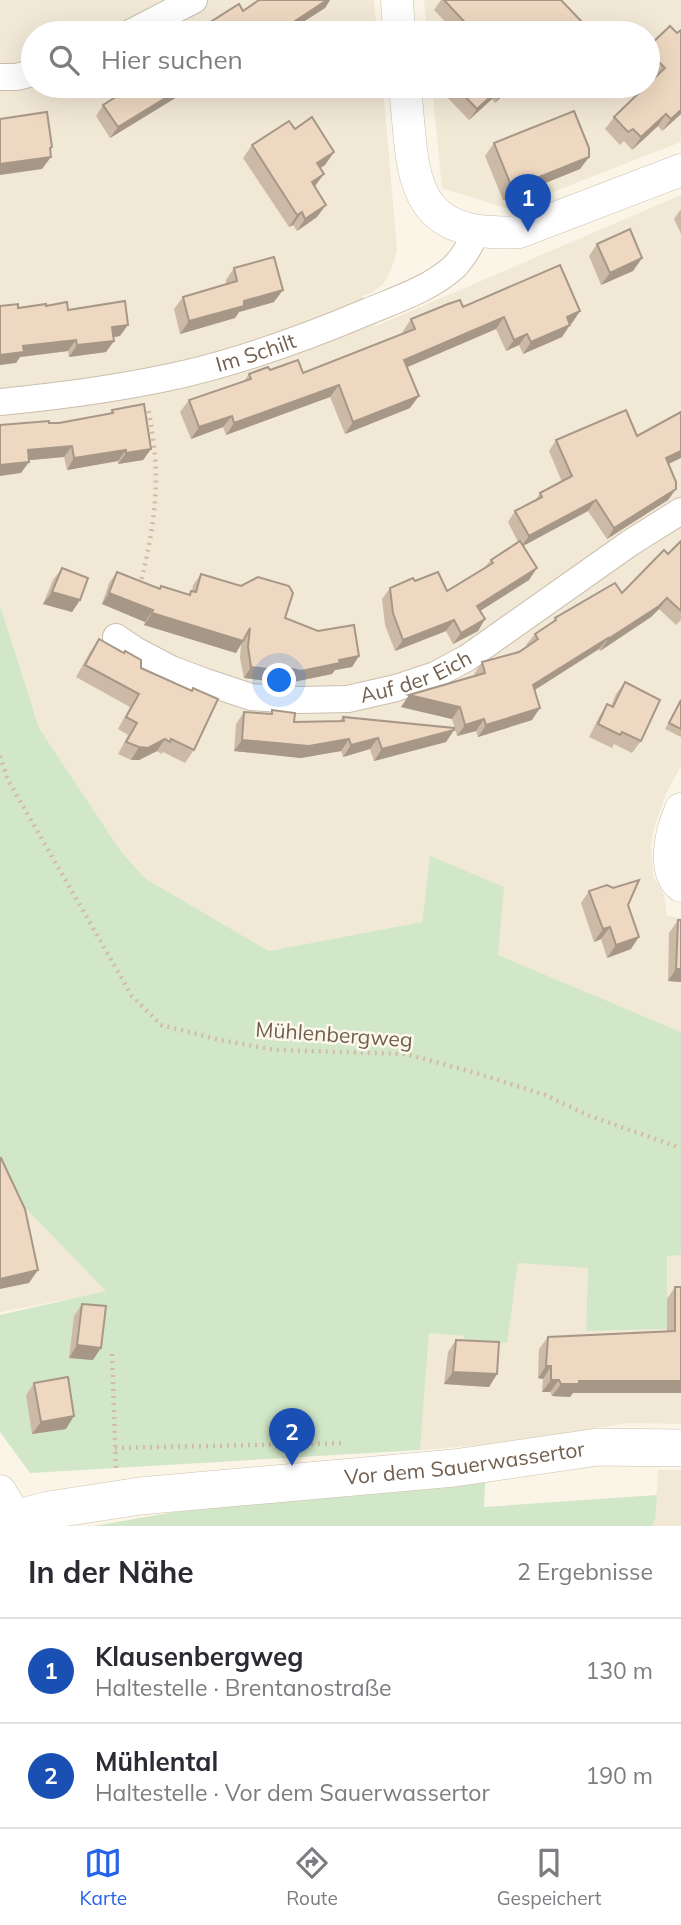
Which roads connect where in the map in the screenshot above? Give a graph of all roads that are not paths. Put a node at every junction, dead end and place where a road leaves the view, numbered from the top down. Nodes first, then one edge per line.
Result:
1 (194, 0) edge
2 (397, 0) edge
3 (153, 21) edge
4 (398, 21) edge
5 (21, 76) edge
6 (0, 77) edge
7 (406, 98) edge
8 (681, 170) edge
9 (477, 231) junction
10 (0, 402) edge
11 (681, 511) edge
12 (116, 637) dead end
13 (681, 809) edge
14 (681, 886) edge
15 (681, 1448) edge
16 (5, 1511) edge

1 - 3 street
2 - 4 street
5 - 6 street
7 - 9 street
8 - 9 street
9 - 10 street, Im Schilt
11 - 12 street, Auf der Eich
13 - 14 street
15 - 16 main road, Vor dem Sauerwassertor

